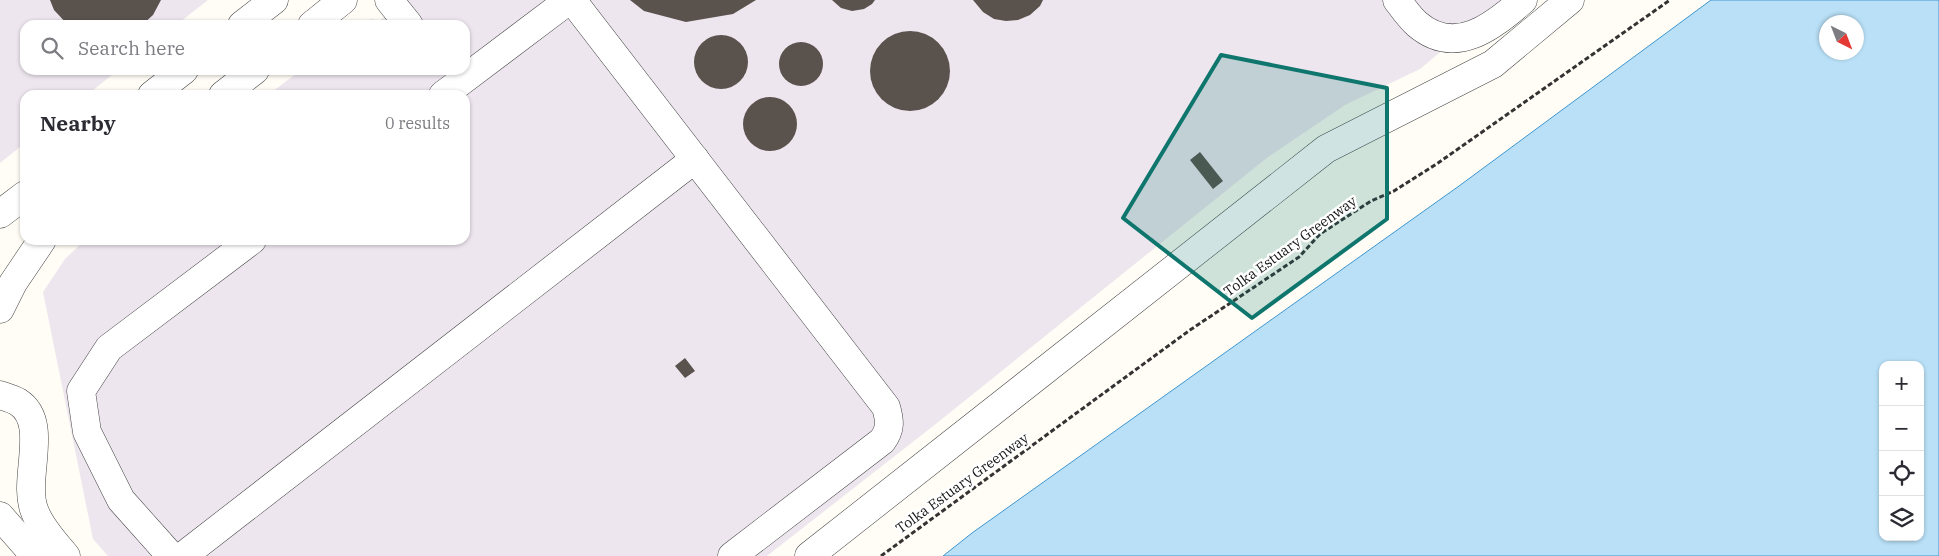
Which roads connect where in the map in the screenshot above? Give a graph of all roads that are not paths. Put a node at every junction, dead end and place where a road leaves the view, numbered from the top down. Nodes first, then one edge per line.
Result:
1 (274, 0) edge
2 (343, 0) edge
3 (390, 0) edge
4 (571, 0) edge
5 (1397, 0) edge
6 (1523, 0) edge
7 (1570, 0) edge
8 (248, 20) edge
9 (318, 20) edge
10 (405, 20) edge
11 (470, 68) edge
12 (178, 75) edge
13 (249, 75) edge
14 (460, 75) edge
15 (448, 83) edge
16 (158, 90) edge
17 (229, 90) edge
18 (695, 159) junction
19 (20, 199) edge
20 (0, 214) edge
21 (39, 245) edge
22 (245, 245) edge
23 (0, 308) edge
24 (0, 395) edge
25 (0, 516) edge
26 (35, 556) edge
27 (66, 556) edge
28 (171, 556) edge
29 (183, 556) edge
30 (732, 556) edge
31 (809, 556) edge

1 - 8 street
2 - 9 street
3 - 10 street
4 - 11 street
4 - 18 street
5 - 6 street
7 - 31 street
12 - 16 street
13 - 17 street
14 - 15 street
18 - 29 street
18 - 30 street
19 - 20 street
21 - 23 street
22 - 28 street
24 - 27 street
25 - 26 street

